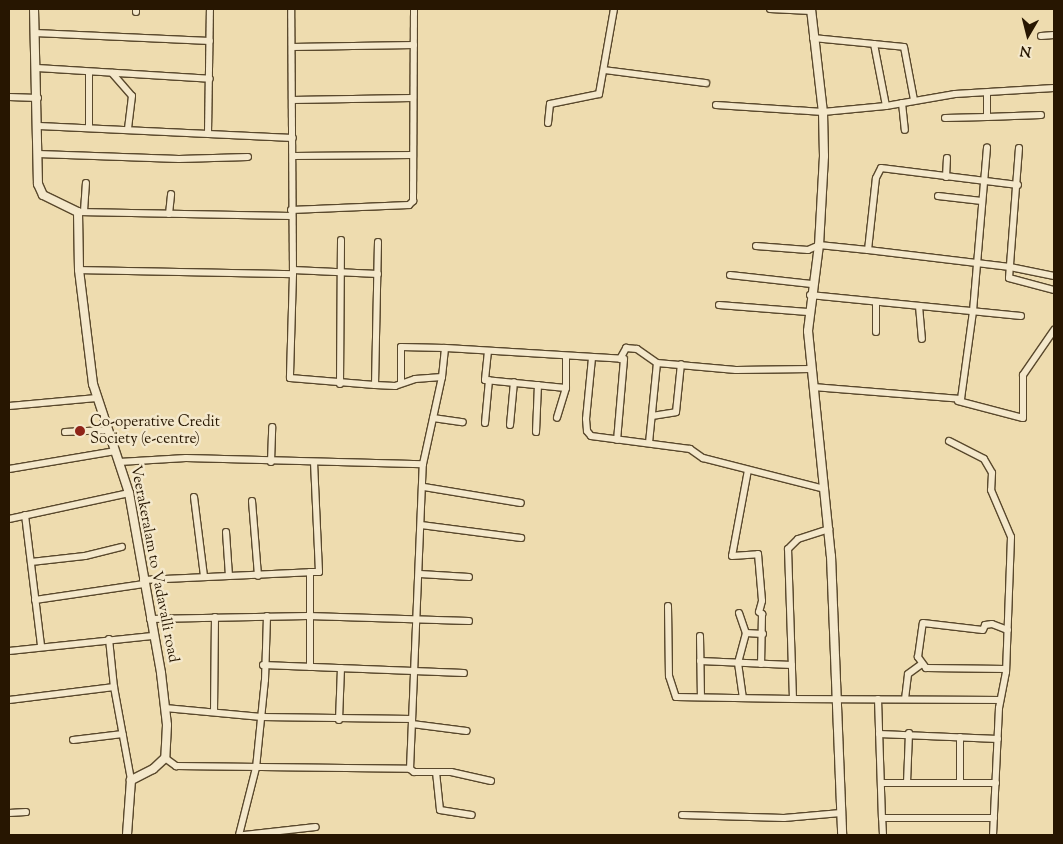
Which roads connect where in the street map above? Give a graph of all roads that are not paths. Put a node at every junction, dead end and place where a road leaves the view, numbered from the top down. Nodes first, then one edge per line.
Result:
1 (34, 9) edge
2 (210, 9) edge
3 (291, 9) edge
4 (414, 9) edge
5 (614, 9) edge
6 (770, 9) edge
7 (811, 10) edge
8 (35, 33) junction
9 (1054, 35) edge
10 (1041, 36) dead end
11 (813, 38) junction
12 (210, 41) junction
13 (874, 44) junction
14 (414, 45) junction
15 (292, 47) junction
16 (37, 68) junction
17 (604, 70) junction
18 (89, 73) junction
19 (112, 73) junction
20 (210, 79) junction
21 (706, 83) dead end
22 (1054, 88) edge
23 (987, 94) junction
24 (9, 97) edge
25 (38, 98) junction
26 (412, 98) junction
27 (292, 100) junction
28 (914, 100) junction
29 (902, 103) junction
30 (716, 105) dead end
31 (886, 106) junction
32 (823, 112) junction
33 (1041, 115) dead end
34 (988, 117) junction
35 (945, 118) dead end
36 (548, 123) dead end
37 (39, 126) junction
38 (89, 128) junction
39 (128, 130) junction
40 (905, 130) dead end
41 (208, 133) junction
42 (293, 138) junction
43 (987, 148) dead end
44 (1019, 148) dead end
45 (38, 154) junction
46 (412, 155) junction
47 (293, 156) junction
48 (248, 157) dead end
49 (947, 158) dead end
50 (946, 177) junction
51 (86, 182) dead end
52 (984, 182) junction
53 (1018, 186) junction
54 (172, 194) dead end
55 (938, 196) dead end
56 (982, 201) junction
57 (81, 211) junction
58 (291, 213) junction
59 (170, 214) junction
60 (341, 240) dead end
61 (378, 242) dead end
62 (819, 245) junction
63 (756, 246) dead end
64 (868, 250) junction
65 (977, 263) junction
66 (1010, 267) junction
67 (79, 270) junction
68 (293, 272) junction
69 (341, 272) junction
70 (378, 274) junction
71 (730, 275) dead end
72 (1054, 276) edge
73 (812, 284) junction
74 (1054, 290) edge
75 (810, 296) junction
76 (876, 302) junction
77 (719, 305) dead end
78 (919, 306) junction
79 (808, 312) junction
80 (973, 312) junction
81 (1021, 316) dead end
82 (1054, 330) edge
83 (876, 332) dead end
84 (922, 339) dead end
85 (445, 348) junction
86 (488, 351) junction
87 (566, 356) junction
88 (592, 358) junction
89 (620, 359) junction
90 (657, 363) junction
91 (681, 364) junction
92 (811, 369) junction
93 (442, 377) junction
94 (489, 380) junction
95 (401, 382) junction
96 (514, 382) junction
97 (340, 384) junction
98 (375, 385) junction
99 (538, 385) junction
100 (813, 387) junction
101 (566, 388) junction
102 (97, 398) junction
103 (956, 400) junction
104 (9, 406) edge
105 (652, 416) junction
106 (433, 418) junction
107 (557, 418) dead end
108 (462, 422) dead end
109 (485, 423) dead end
110 (510, 425) dead end
111 (272, 427) dead end
112 (108, 430) junction
113 (65, 432) dead end
114 (536, 432) dead end
115 (617, 440) junction
116 (949, 441) dead end
117 (649, 443) junction
118 (115, 451) junction
119 (120, 462) junction
120 (271, 462) junction
121 (314, 463) junction
122 (422, 464) junction
123 (9, 469) edge
124 (748, 470) junction
125 (424, 487) junction
126 (825, 489) junction
127 (128, 493) junction
128 (194, 497) dead end
129 (252, 501) dead end
130 (521, 503) dead end
131 (25, 515) junction
132 (9, 519) edge
133 (422, 525) junction
134 (829, 529) junction
135 (226, 532) dead end
136 (521, 538) dead end
137 (122, 548) dead end
138 (31, 562) junction
139 (310, 572) junction
140 (420, 574) junction
141 (204, 576) junction
142 (229, 576) junction
143 (258, 576) junction
144 (468, 577) dead end
145 (143, 582) junction
146 (35, 600) junction
147 (668, 606) dead end
148 (739, 613) dead end
149 (267, 616) junction
150 (308, 616) junction
151 (215, 617) junction
152 (150, 619) junction
153 (416, 619) junction
154 (469, 621) dead end
155 (1008, 630) junction
156 (746, 633) junction
157 (763, 634) junction
158 (152, 636) junction
159 (700, 636) dead end
160 (108, 639) junction
161 (41, 646) junction
162 (9, 651) edge
163 (700, 661) junction
164 (738, 663) junction
165 (761, 664) junction
166 (922, 664) junction
167 (264, 665) junction
168 (792, 665) junction
169 (310, 667) junction
170 (341, 668) junction
171 (1006, 669) junction
172 (415, 671) junction
173 (464, 673) dead end
174 (114, 687) junction
175 (702, 698) junction
176 (743, 698) junction
177 (793, 699) junction
178 (838, 699) junction
179 (878, 699) junction
180 (905, 699) junction
181 (9, 700) edge
182 (1000, 700) junction
183 (165, 708) junction
184 (214, 712) junction
185 (262, 717) junction
186 (339, 720) junction
187 (412, 722) junction
188 (467, 731) dead end
189 (123, 734) junction
190 (878, 734) junction
191 (909, 734) junction
192 (960, 738) junction
193 (998, 739) junction
194 (73, 740) dead end
195 (165, 758) junction
196 (256, 768) junction
197 (410, 769) junction
198 (436, 772) junction
199 (131, 780) junction
200 (491, 781) dead end
201 (881, 783) junction
202 (907, 783) junction
203 (960, 783) junction
204 (996, 783) junction
205 (26, 812) dead end
206 (841, 812) junction
207 (9, 813) edge
208 (472, 815) dead end
209 (682, 816) dead end
210 (882, 818) junction
211 (994, 818) junction
212 (316, 828) dead end
213 (127, 835) edge
214 (239, 835) edge
215 (244, 835) edge
216 (842, 835) edge
217 (883, 835) edge
218 (993, 835) edge

1 - 8 street
2 - 12 street
3 - 15 street
4 - 14 street
5 - 17 street
6 - 7 street
7 - 11 street
8 - 12 street
8 - 16 street
9 - 10 street
11 - 13 street
11 - 32 street
12 - 20 street
13 - 28 street
13 - 31 street
14 - 15 street
14 - 26 street
15 - 27 street
16 - 18 street
16 - 25 street
17 - 21 street
17 - 36 street
18 - 19 street
18 - 38 street
19 - 20 street
19 - 39 street
20 - 41 street
22 - 23 street
23 - 28 street
23 - 34 street
24 - 25 street
25 - 37 street
26 - 27 street
26 - 46 street
27 - 42 street
28 - 29 street
29 - 31 street
29 - 40 street
30 - 32 street
31 - 32 street
32 - 62 street
33 - 34 street
34 - 35 street
37 - 38 street
37 - 45 street
38 - 39 street
39 - 41 street
41 - 42 street
42 - 47 street
43 - 52 street
44 - 53 street
45 - 48 street
45 - 57 street
46 - 47 street
46 - 58 street
47 - 58 street
49 - 50 street
50 - 52 street
50 - 64 street
51 - 57 street
52 - 53 street
52 - 56 street
53 - 66 street
54 - 59 street
55 - 56 street
56 - 65 street
57 - 59 street
57 - 67 street, Veerakeralam to Vadavalli road
58 - 59 street
58 - 68 street
60 - 69 street
61 - 70 street
62 - 63 street
62 - 64 street
62 - 73 street
64 - 65 street
65 - 66 street
65 - 80 street
66 - 72 street
66 - 74 street
67 - 68 street
67 - 102 street, Veerakeralam to Vadavalli road
68 - 69 street
68 - 97 street
69 - 70 street
69 - 97 street
70 - 98 street
71 - 73 street
73 - 75 street
75 - 76 street
75 - 79 street
76 - 78 street
76 - 83 street
77 - 79 street
78 - 80 street
78 - 84 street
79 - 92 street
80 - 81 street
80 - 103 street
82 - 103 street
85 - 86 street
85 - 93 street
85 - 95 street
86 - 87 street
86 - 94 street
87 - 88 street
87 - 101 street
88 - 89 street
88 - 115 street
89 - 90 street
89 - 115 street
90 - 91 street
90 - 105 street
91 - 92 street
91 - 105 street
92 - 100 street
93 - 95 street
93 - 106 street
94 - 96 street
94 - 109 street
95 - 98 street
96 - 99 street
96 - 110 street
97 - 98 street
99 - 101 street
99 - 114 street
100 - 103 street
100 - 126 street
101 - 107 street
102 - 104 street
102 - 112 street, Veerakeralam to Vadavalli road
105 - 117 street
106 - 108 street
106 - 122 street
111 - 120 street
112 - 113 street
112 - 118 street, Veerakeralam to Vadavalli road
115 - 117 street
116 - 155 street
117 - 124 street
118 - 119 street, Veerakeralam to Vadavalli road
118 - 123 street
119 - 120 street
119 - 127 street, Veerakeralam to Vadavalli road
120 - 121 street
121 - 122 street
121 - 139 street
122 - 125 street
124 - 126 street
124 - 157 street
125 - 130 street
125 - 133 street
126 - 134 street
127 - 131 street
127 - 145 street, Veerakeralam to Vadavalli road
128 - 141 street
129 - 143 street
131 - 132 street
131 - 138 street
133 - 136 street
133 - 140 street
134 - 168 street
134 - 178 street
135 - 142 street
137 - 138 street
138 - 146 street
139 - 143 street
139 - 150 street
140 - 144 street
140 - 153 street
141 - 142 street
141 - 145 street
142 - 143 street
145 - 146 street
145 - 152 street, Veerakeralam to Vadavalli road
146 - 161 street
147 - 175 street
148 - 156 street
149 - 150 street
149 - 151 street
149 - 167 street
150 - 153 street
150 - 169 street
151 - 152 street
151 - 184 street
152 - 158 street, Veerakeralam to Vadavalli road
153 - 154 street
153 - 172 street
155 - 166 street
155 - 171 street
156 - 157 street
156 - 164 street
157 - 165 street
158 - 160 street
158 - 183 street, Veerakeralam to Vadavalli road
159 - 163 street
160 - 161 street
160 - 174 street
161 - 162 street
163 - 164 street
163 - 175 street
164 - 165 street
164 - 176 street
165 - 168 street
166 - 171 street
166 - 180 street
167 - 169 street
167 - 185 street
168 - 177 street
169 - 170 street
170 - 172 street
170 - 186 street
171 - 182 street
172 - 173 street
172 - 187 street
174 - 181 street
174 - 189 street
175 - 176 street
176 - 177 street
177 - 178 street
178 - 179 street
178 - 206 street
179 - 180 street
179 - 190 street
180 - 182 street
182 - 193 street
183 - 184 street
183 - 195 street, Veerakeralam to Vadavalli road
184 - 185 street
185 - 186 street
185 - 196 street
186 - 187 street
187 - 188 street
187 - 197 street
189 - 194 street
189 - 199 street
190 - 191 street
190 - 201 street
191 - 192 street
191 - 202 street
192 - 193 street
192 - 203 street
193 - 204 street
195 - 196 street
195 - 199 street
196 - 197 street
196 - 214 street
197 - 198 street
198 - 200 street
198 - 208 street
199 - 213 street
201 - 202 street
201 - 210 street
202 - 203 street
203 - 204 street
204 - 211 street
205 - 207 street
206 - 209 street
206 - 216 street
210 - 211 street
210 - 217 street
211 - 218 street
212 - 215 street

